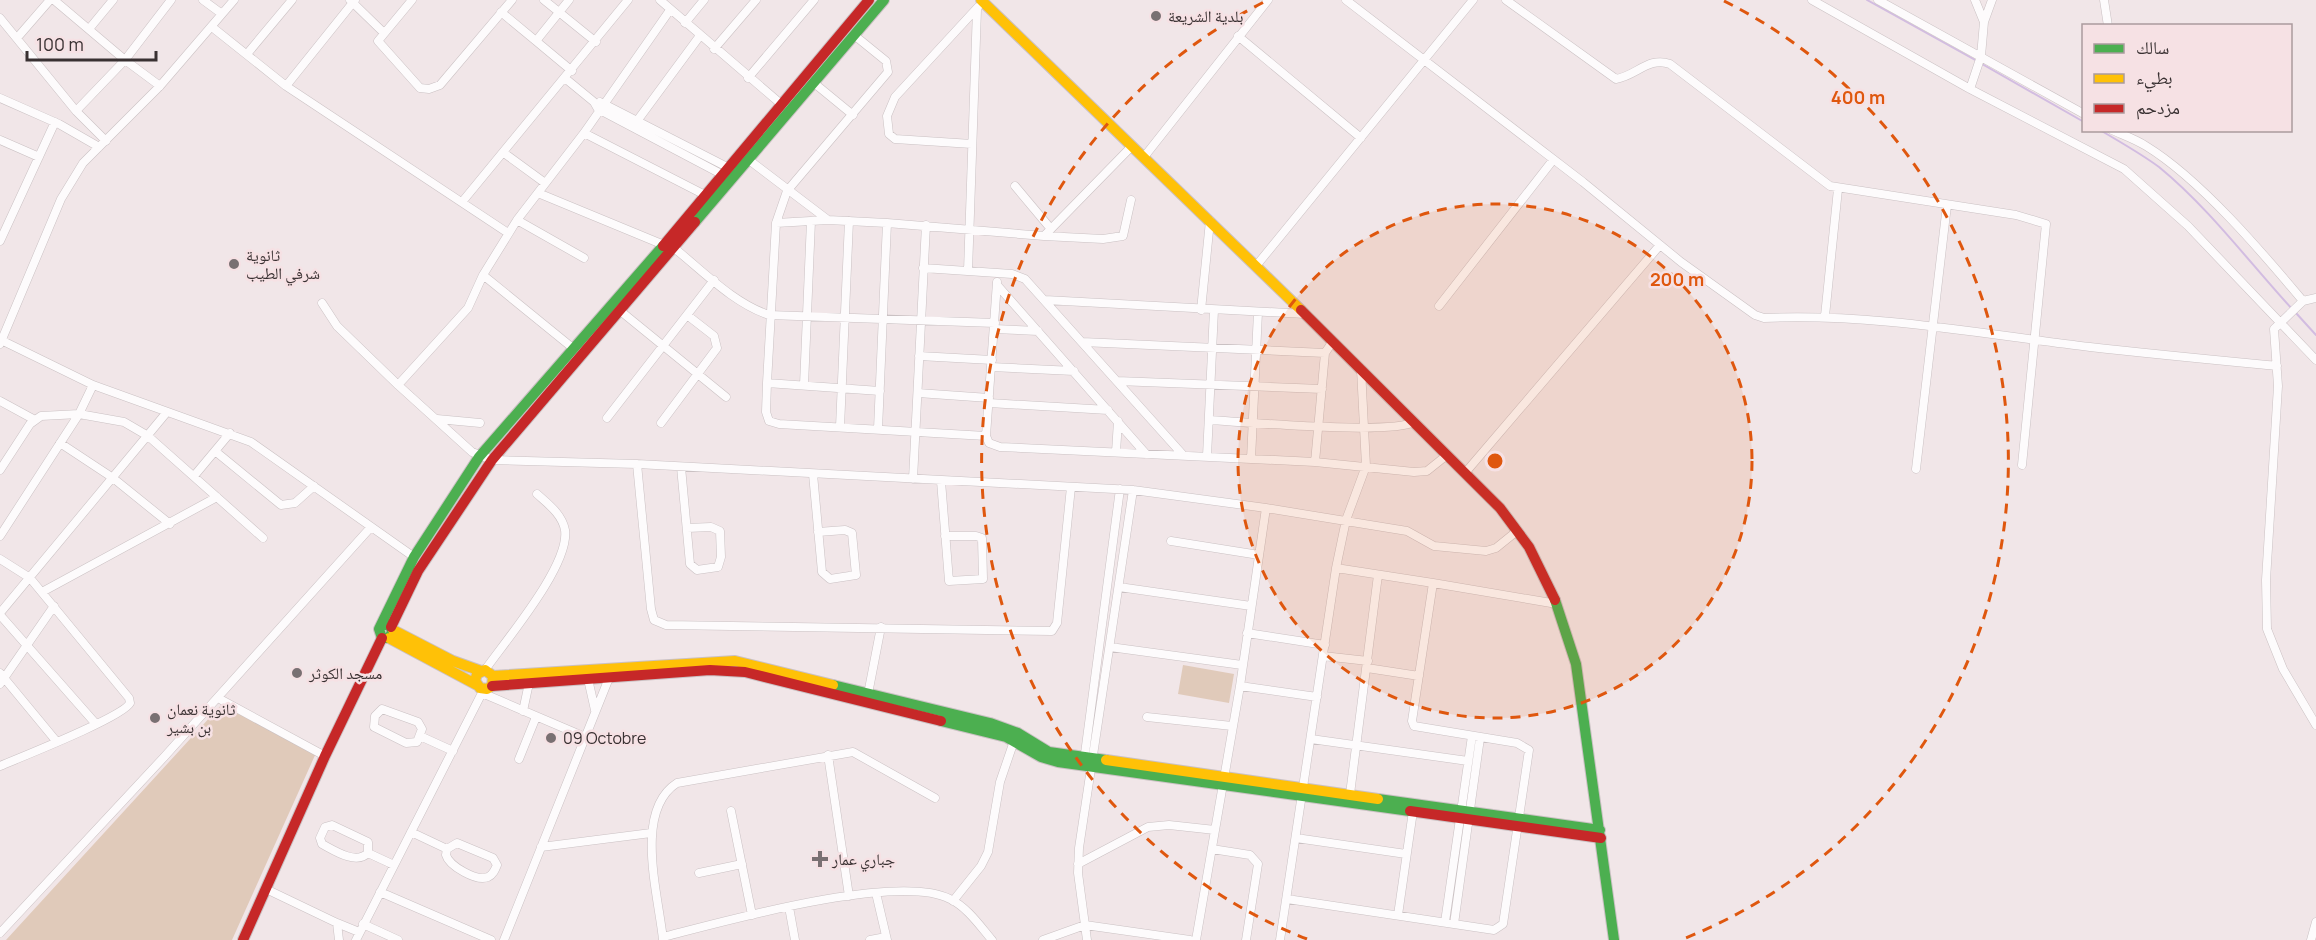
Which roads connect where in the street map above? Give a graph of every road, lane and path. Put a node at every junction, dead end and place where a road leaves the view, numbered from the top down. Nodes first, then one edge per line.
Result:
1 (52, 0) edge
2 (113, 0) edge
3 (171, 0) edge
4 (204, 0) edge
5 (234, 0) edge
6 (292, 0) edge
7 (412, 0) edge
8 (512, 0) edge
9 (544, 0) edge
10 (569, 0) edge
11 (628, 0) edge
12 (660, 0) edge
13 (705, 0) edge
14 (756, 0) edge
15 (814, 0) edge
16 (869, 0) edge
17 (884, 0) edge
18 (1268, 0) edge
19 (1346, 0) edge
20 (1473, 0) edge
21 (1506, 0) edge
22 (1812, 0) edge
23 (1976, 0) edge
24 (1992, 0) edge
25 (2104, 0) edge
26 (352, 1) edge
27 (1882, 1) edge
28 (980, 4) edge
29 (670, 10) junction
30 (501, 12) junction
31 (560, 12) junction
32 (222, 14) junction
33 (0, 18) edge
34 (1984, 22) junction
35 (685, 23) junction
36 (2108, 24) edge
37 (212, 27) junction
38 (0, 28) edge
39 (89, 29) junction
40 (383, 32) junction
41 (14, 35) junction
42 (855, 35) junction
43 (1238, 36) junction
44 (699, 37) junction
45 (536, 40) junction
46 (596, 42) junction
47 (714, 49) junction
48 (247, 54) junction
49 (1981, 56) junction
50 (125, 60) junction
51 (1424, 61) junction
52 (572, 71) junction
53 (748, 78) junction
54 (566, 79) junction
55 (814, 83) junction
56 (160, 86) junction
57 (286, 86) junction
58 (1970, 89) junction
59 (0, 98) edge
60 (599, 104) junction
61 (781, 105) junction
62 (76, 111) junction
63 (2082, 113) edge
64 (853, 115) junction
65 (637, 121) junction
66 (55, 122) junction
67 (584, 133) junction
68 (2126, 134) edge
69 (1361, 138) junction
70 (0, 140) edge
71 (106, 141) junction
72 (972, 144) junction
73 (1132, 146) junction
74 (99, 147) junction
75 (504, 153) junction
76 (39, 157) junction
77 (1144, 157) junction
78 (749, 160) junction
79 (1553, 160) junction
80 (730, 174) junction
81 (545, 183) junction
82 (1016, 186) dead end
83 (1838, 189) junction
84 (787, 191) junction
85 (538, 193) junction
86 (705, 195) junction
87 (1131, 200) dead end
88 (462, 202) junction
89 (1947, 205) junction
90 (517, 220) junction
91 (811, 220) junction
92 (828, 220) junction
93 (849, 221) junction
94 (1210, 221) junction
95 (776, 223) junction
96 (887, 223) junction
97 (926, 225) junction
98 (1051, 229) junction
99 (969, 232) junction
100 (508, 233) junction
101 (1044, 236) junction
102 (0, 241) edge
103 (1660, 245) junction
104 (669, 247) junction
105 (584, 258) dead end
106 (1256, 266) junction
107 (923, 268) junction
108 (968, 272) junction
109 (998, 274) junction
110 (483, 275) junction
111 (714, 280) junction
112 (997, 285) junction
113 (2316, 298) edge
114 (1045, 300) junction
115 (2303, 301) junction
116 (322, 303) dead end
117 (1439, 306) dead end
118 (616, 308) junction
119 (1201, 310) junction
120 (1215, 310) junction
121 (1258, 312) junction
122 (1305, 314) junction
123 (687, 315) junction
124 (769, 315) junction
125 (808, 315) junction
126 (1825, 316) junction
127 (845, 318) junction
128 (884, 320) junction
129 (921, 321) junction
130 (2280, 323) junction
131 (994, 326) junction
132 (1932, 326) junction
133 (1038, 331) junction
134 (2035, 340) junction
135 (1333, 341) junction
136 (1, 342) edge
137 (1082, 342) junction
138 (663, 345) junction
139 (1212, 348) junction
140 (574, 349) junction
141 (1256, 350) junction
142 (1325, 353) junction
143 (919, 356) junction
144 (2316, 360) edge
145 (992, 363) junction
146 (2277, 366) junction
147 (1361, 369) junction
148 (1074, 371) junction
149 (698, 374) junction
150 (1117, 381) junction
151 (767, 383) junction
152 (1210, 384) junction
153 (93, 385) junction
154 (398, 385) junction
155 (804, 385) junction
156 (1254, 386) junction
157 (842, 389) junction
158 (1322, 389) junction
159 (880, 391) junction
160 (918, 393) junction
161 (726, 397) dead end
162 (989, 400) junction
163 (0, 401) edge
164 (1108, 410) junction
165 (167, 412) junction
166 (79, 414) junction
167 (607, 418) dead end
168 (435, 419) junction
169 (34, 420) junction
170 (1209, 420) junction
171 (1118, 422) junction
172 (1253, 422) junction
173 (1414, 422) junction
174 (480, 423) dead end
175 (661, 423) dead end
176 (1318, 425) junction
177 (840, 427) junction
178 (1365, 427) junction
179 (878, 429) junction
180 (916, 431) junction
181 (230, 433) junction
182 (148, 436) junction
183 (986, 436) junction
184 (60, 443) junction
185 (215, 451) junction
186 (1116, 452) junction
187 (1146, 453) junction
188 (1183, 455) junction
189 (1447, 455) junction
190 (1207, 456) junction
191 (479, 457) junction
192 (1251, 459) junction
193 (492, 460) junction
194 (1315, 462) junction
195 (637, 464) junction
196 (2022, 465) dead end
197 (1, 466) edge
198 (1366, 466) junction
199 (681, 467) junction
200 (1916, 469) dead end
201 (1465, 473) junction
202 (813, 474) junction
203 (194, 476) junction
204 (113, 478) junction
205 (913, 479) junction
206 (941, 481) junction
207 (314, 486) junction
208 (1071, 487) junction
209 (1120, 489) junction
210 (1133, 490) junction
211 (537, 494) dead end
212 (217, 497) junction
213 (1266, 508) junction
214 (1346, 520) junction
215 (170, 524) junction
216 (372, 527) junction
217 (687, 528) junction
218 (1517, 531) junction
219 (818, 532) junction
220 (0, 536) edge
221 (945, 536) junction
222 (263, 538) dead end
223 (1171, 541) dead end
224 (1259, 555) junction
225 (414, 557) junction
226 (0, 560) edge
227 (1336, 568) junction
228 (1378, 575) junction
229 (30, 578) junction
230 (1433, 583) junction
231 (1119, 587) junction
232 (42, 592) junction
233 (1557, 604) junction
234 (54, 606) junction
235 (1251, 606) junction
236 (0, 614) edge
237 (881, 627) junction
238 (387, 632) junction
239 (1247, 633) junction
240 (27, 645) junction
241 (1325, 645) junction
242 (1110, 647) junction
243 (1323, 656) junction
244 (1367, 664) junction
245 (1242, 665) junction
246 (1419, 676) junction
247 (1, 678) edge
248 (609, 678) junction
249 (588, 679) junction
250 (485, 681) junction
251 (529, 683) junction
252 (1240, 686) junction
253 (868, 694) junction
254 (218, 698) junction
255 (1317, 698) junction
256 (523, 711) junction
257 (595, 711) junction
258 (536, 717) junction
259 (1147, 717) dead end
260 (96, 724) junction
261 (2316, 725) edge
262 (1232, 726) junction
263 (420, 736) junction
264 (585, 737) junction
265 (1476, 737) junction
266 (1311, 739) junction
267 (1014, 741) junction
268 (57, 742) junction
269 (1357, 745) junction
270 (453, 751) junction
271 (828, 755) junction
272 (325, 756) junction
273 (519, 759) dead end
274 (1468, 761) junction
275 (1089, 764) junction
276 (0, 766) edge
277 (1224, 780) junction
278 (1304, 791) junction
279 (1350, 794) junction
280 (935, 798) dead end
281 (731, 811) dead end
282 (1413, 811) junction
283 (1465, 814) junction
284 (1517, 822) junction
285 (1215, 830) junction
286 (411, 832) junction
287 (651, 833) junction
288 (1601, 834) junction
289 (1296, 838) junction
290 (541, 847) junction
291 (447, 849) junction
292 (1212, 849) junction
293 (368, 853) junction
294 (1407, 854) junction
295 (742, 864) junction
296 (1078, 864) junction
297 (394, 865) junction
298 (699, 873) dead end
299 (266, 889) junction
300 (380, 892) junction
301 (876, 893) junction
302 (849, 896) junction
303 (1287, 898) junction
304 (953, 901) junction
305 (789, 907) junction
306 (752, 915) junction
307 (1398, 915) junction
308 (1445, 922) junction
309 (2316, 922) edge
310 (337, 923) junction
311 (1454, 924) junction
312 (1085, 925) junction
313 (359, 932) edge
314 (0, 933) edge
315 (663, 938) edge
316 (886, 938) edge
317 (243, 940) edge
318 (339, 940) edge
319 (398, 940) edge
320 (491, 940) edge
321 (504, 940) edge
322 (795, 940) edge
323 (870, 940) edge
324 (992, 940) edge
325 (1043, 940) edge
326 (1087, 940) edge
327 (1191, 940) edge
328 (1196, 940) edge
329 (1246, 940) edge
330 (1280, 940) edge
331 (1614, 940) edge
332 (2311, 940) edge

1 - 39 street
1 - 41 street
2 - 39 street
3 - 50 street
4 - 32 street
5 - 32 street
6 - 48 street
7 - 40 street
8 - 30 street
9 - 31 street
10 - 31 street
11 - 46 street
12 - 29 street
13 - 35 street
14 - 47 street
15 - 53 street
16 - 61 main road
17 - 42 main road
18 - 43 street
19 - 51 street
20 - 51 street
21 - 83 street
22 - 58 street
23 - 34 street
24 - 34 street
25 - 36 street
26 - 40 street
26 - 57 street
27 - 49 street
28 - 72 street
28 - 72 street
28 - 73 main road
29 - 35 street
29 - 60 street
30 - 40 street
30 - 45 street
31 - 45 street
31 - 46 street
32 - 37 street
33 - 41 street
34 - 49 street
35 - 44 street
37 - 48 street
37 - 56 street
38 - 41 street
39 - 50 street
41 - 62 street
42 - 55 main road
42 - 64 street
43 - 69 street
43 - 77 street
44 - 47 street
44 - 65 street
45 - 52 street
46 - 52 street
47 - 53 street
48 - 57 street
49 - 58 street
49 - 63 street
50 - 56 street
50 - 62 street
51 - 69 street
51 - 79 street
52 - 54 street
53 - 61 street
54 - 60 street
54 - 75 street
55 - 64 street
55 - 78 main road
56 - 71 street
57 - 88 street
58 - 130 street
59 - 66 street
60 - 65 street
60 - 67 street
60 - 80 street
61 - 80 main road
62 - 71 street
64 - 84 street
65 - 80 street
66 - 74 street
66 - 76 street
67 - 81 street
67 - 86 street
68 - 115 street
69 - 106 street
70 - 76 street
71 - 74 street
72 - 99 street
73 - 77 main road
73 - 98 street
74 - 136 street
75 - 81 street
75 - 88 street
76 - 102 street
77 - 94 main road
78 - 80 main road
78 - 84 street
79 - 103 street
79 - 117 street
80 - 86 main road
80 - 104 main road
81 - 85 street
82 - 98 street
83 - 89 street
83 - 126 street
84 - 92 street
84 - 95 street
85 - 90 street
85 - 104 street
86 - 104 main road
87 - 101 street
88 - 100 street
89 - 132 street
89 - 134 street
90 - 100 street
90 - 105 street
91 - 92 street
91 - 95 street
91 - 125 street
92 - 93 street
93 - 96 street
93 - 127 street
94 - 106 main road
94 - 119 street
95 - 124 street
96 - 97 street
96 - 128 street
97 - 99 street
97 - 107 street
98 - 101 street
99 - 101 street
99 - 108 street
100 - 110 street
103 - 126 street
103 - 201 street
104 - 111 street
104 - 118 main road
106 - 122 main road
107 - 108 street
107 - 129 street
108 - 109 street
109 - 112 street
109 - 114 street
110 - 140 street
110 - 154 street
111 - 123 street
111 - 124 street
112 - 131 street
112 - 133 street
113 - 115 street
114 - 119 street
114 - 137 street
115 - 130 street
116 - 154 street
118 - 138 street
118 - 140 main road
118 - 193 main road
119 - 120 street
120 - 121 street
120 - 139 street
121 - 122 street
121 - 141 street
122 - 135 main road
123 - 138 street
123 - 149 street
124 - 125 street
124 - 151 street
125 - 127 street
125 - 155 street
126 - 132 street
127 - 128 street
127 - 157 street
128 - 129 street
128 - 159 street
129 - 131 street
129 - 143 street
130 - 144 street
130 - 146 street
131 - 133 street
131 - 145 street
132 - 134 street
132 - 200 street
133 - 148 street
134 - 146 street
134 - 196 street
135 - 142 street
135 - 147 main road
136 - 153 street
137 - 139 street
137 - 150 street
138 - 149 street
138 - 167 street
139 - 141 street
139 - 152 street
140 - 191 main road
141 - 142 street
141 - 156 street
142 - 158 street
143 - 145 street
143 - 160 street
145 - 148 street
145 - 162 street
146 - 261 street
147 - 173 main road
147 - 178 street
148 - 164 street
149 - 161 street
149 - 175 street
150 - 152 street
150 - 188 street
151 - 155 street
151 - 177 street
152 - 156 street
152 - 170 street
153 - 165 street
153 - 166 street
154 - 168 street
155 - 157 street
156 - 158 street
156 - 172 street
157 - 159 street
157 - 177 street
158 - 176 street
159 - 179 street
160 - 162 street
160 - 180 street
162 - 164 street
162 - 183 street
163 - 169 street
164 - 171 street
165 - 181 street
165 - 182 street
166 - 169 street
166 - 182 street
166 - 184 street
168 - 174 street
168 - 191 street
169 - 197 street
170 - 172 street
170 - 190 street
171 - 186 street
171 - 187 street
172 - 176 street
172 - 192 street
173 - 178 street
173 - 189 main road
176 - 178 street
176 - 194 street
177 - 179 street
178 - 198 street
179 - 180 street
180 - 183 street
180 - 205 street
181 - 185 street
181 - 207 street
182 - 203 street
182 - 204 street
183 - 186 street
184 - 204 street
184 - 220 street
185 - 203 street
185 - 207 street
186 - 187 street
187 - 188 street
188 - 190 street
189 - 198 street
189 - 201 main road
190 - 192 street
191 - 193 street
191 - 225 main road
192 - 194 street
193 - 195 street
193 - 238 main road
194 - 198 street
195 - 199 street
195 - 237 street
198 - 214 street
199 - 202 street
199 - 217 street
201 - 218 main road
202 - 205 street
202 - 219 street
203 - 212 street
204 - 215 street
204 - 229 street
205 - 206 street
206 - 208 street
206 - 221 street
207 - 216 street
208 - 209 street
208 - 237 street
209 - 210 street
209 - 275 street
210 - 213 street
210 - 231 street
211 - 250 street
212 - 215 street
212 - 222 street
213 - 214 street
213 - 224 street
214 - 218 street
214 - 227 street
215 - 232 street
216 - 225 street
216 - 254 street
217 - 217 street
218 - 233 main road
219 - 219 street
221 - 221 street
223 - 224 street
224 - 235 street
225 - 238 main road
226 - 229 street
227 - 228 street
227 - 241 street
228 - 230 street
228 - 244 street
229 - 232 street
229 - 236 street
230 - 233 street
230 - 246 street
231 - 235 street
231 - 242 street
232 - 234 street
233 - 288 main road
234 - 240 street
234 - 260 street
235 - 239 street
236 - 240 street
237 - 253 street
238 - 250 main road
238 - 272 main road
239 - 241 street
239 - 245 street
240 - 247 street
240 - 260 street
241 - 243 street
242 - 245 street
242 - 275 street
243 - 244 street
243 - 255 street
244 - 246 street
244 - 269 street
245 - 252 street
246 - 265 street
247 - 268 street
248 - 249 main road
248 - 257 street
248 - 267 main road
249 - 251 main road
249 - 257 street
250 - 251 main road
250 - 253 main road
250 - 256 street
250 - 270 street
251 - 256 street
252 - 255 street
252 - 262 street
253 - 275 main road
254 - 272 street
254 - 314 street
255 - 266 street
256 - 258 street
257 - 264 street
258 - 264 street
258 - 273 street
259 - 262 street
260 - 268 street
262 - 277 street
263 - 263 street
263 - 270 street
264 - 290 street
265 - 274 street
265 - 283 street
265 - 284 street
266 - 269 street
266 - 278 street
267 - 275 main road
267 - 304 street
268 - 276 street
269 - 274 street
269 - 279 street
270 - 286 street
271 - 280 street
271 - 287 street
271 - 302 street
272 - 299 main road
274 - 283 street
275 - 277 main road
275 - 296 street
277 - 278 main road
277 - 285 street
278 - 279 main road
278 - 282 main road
278 - 289 street
279 - 283 main road
281 - 295 street
282 - 283 main road
282 - 294 street
283 - 284 main road
283 - 308 street
283 - 311 street
284 - 288 main road
284 - 311 street
285 - 292 street
285 - 296 street
286 - 291 street
286 - 297 street
287 - 290 street
287 - 315 street
288 - 331 main road
289 - 294 street
289 - 303 street
290 - 321 street
291 - 291 street
292 - 328 street
292 - 329 street
293 - 293 street
293 - 297 street
294 - 307 street
295 - 298 street
295 - 306 street
296 - 312 street
297 - 300 street
299 - 310 street
299 - 317 main road
300 - 313 street
300 - 320 street
301 - 302 street
301 - 304 street
301 - 316 street
302 - 305 street
303 - 307 street
303 - 330 street
304 - 324 street
305 - 306 street
305 - 322 street
306 - 315 street
307 - 308 street
308 - 311 street
309 - 332 street
310 - 313 street
310 - 318 street
312 - 325 street
312 - 326 street
312 - 327 street
313 - 319 street
316 - 323 street

